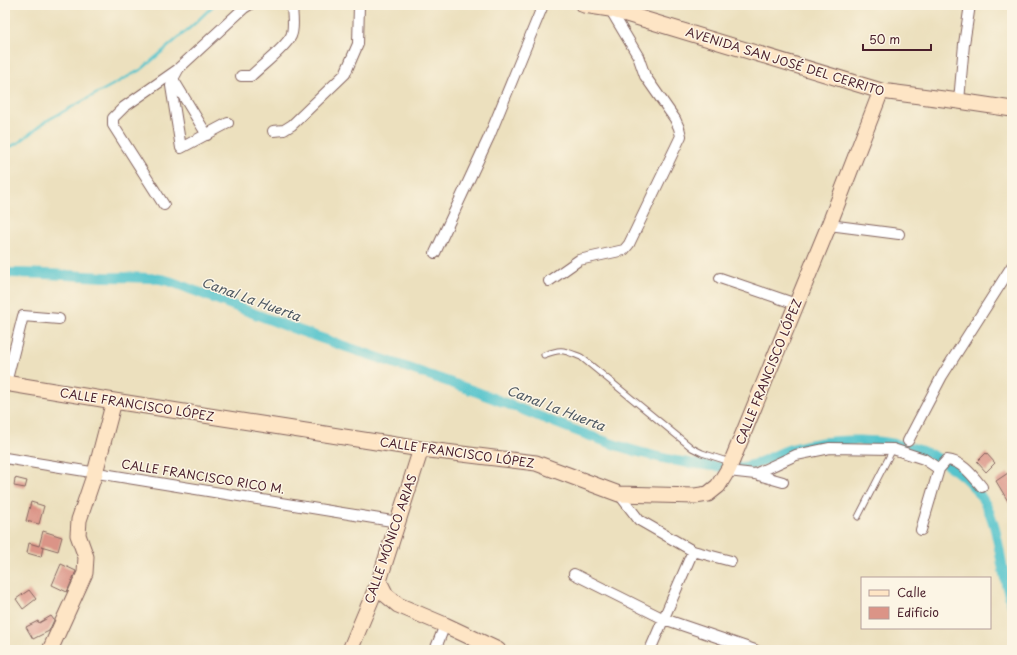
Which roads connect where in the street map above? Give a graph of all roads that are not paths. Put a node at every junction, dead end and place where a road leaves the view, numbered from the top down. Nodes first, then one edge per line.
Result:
1 (249, 5) edge
2 (292, 5) edge
3 (360, 5) edge
4 (543, 5) edge
5 (584, 5) edge
6 (970, 5) edge
7 (610, 9) junction
8 (179, 68) junction
9 (241, 76) dead end
10 (173, 78) junction
11 (881, 92) junction
12 (959, 101) junction
13 (1012, 109) edge
14 (228, 123) dead end
15 (273, 131) dead end
16 (207, 135) junction
17 (164, 205) dead end
18 (829, 225) junction
19 (899, 234) dead end
20 (435, 253) dead end
21 (1012, 266) edge
22 (720, 278) dead end
23 (549, 281) dead end
24 (796, 304) junction
25 (59, 320) dead end
26 (544, 355) dead end
27 (6, 383) edge
28 (114, 402) junction
29 (908, 441) dead end
30 (893, 449) junction
31 (421, 450) junction
32 (5, 458) edge
33 (943, 465) junction
34 (730, 467) junction
35 (95, 473) junction
36 (755, 474) junction
37 (783, 482) dead end
38 (982, 487) dead end
39 (619, 494) junction
40 (858, 517) dead end
41 (398, 522) junction
42 (920, 530) dead end
43 (693, 551) junction
44 (731, 561) dead end
45 (574, 574) dead end
46 (379, 581) junction
47 (664, 619) junction
48 (445, 625) junction
49 (50, 650) edge
50 (350, 650) edge
51 (435, 650) edge
52 (498, 650) edge
53 (650, 650) edge
54 (755, 650) edge

1 - 8 street
2 - 9 street
3 - 15 street
4 - 20 street
5 - 7 street, AVENIDA SAN JOSÉ DEL CERRITO
6 - 12 street
7 - 11 street, AVENIDA SAN JOSÉ DEL CERRITO
7 - 23 street
8 - 10 street
8 - 17 street
10 - 16 street
10 - 16 street
11 - 12 street, AVENIDA SAN JOSÉ DEL CERRITO
11 - 18 street, CALLE FRANCISCO LÓPEZ
12 - 13 street, AVENIDA SAN JOSÉ DEL CERRITO
14 - 16 street
18 - 19 street
18 - 24 street, CALLE FRANCISCO LÓPEZ
21 - 29 street
22 - 24 street
24 - 34 street, CALLE FRANCISCO LÓPEZ
25 - 27 street
26 - 34 lane
27 - 28 street, CALLE FRANCISCO LÓPEZ
28 - 31 street, CALLE FRANCISCO LÓPEZ
28 - 35 street
30 - 33 street
30 - 36 street
30 - 40 lane
31 - 39 street, CALLE FRANCISCO LÓPEZ
31 - 41 street, CALLE MÓNICO ARIAS
32 - 35 street, CALLE FRANCISCO RICO M.
33 - 38 street
33 - 42 street
34 - 36 street
34 - 39 street, CALLE FRANCISCO LÓPEZ
35 - 41 street, CALLE FRANCISCO RICO M.
35 - 49 street
36 - 37 street
39 - 43 street
41 - 46 street, CALLE MÓNICO ARIAS
43 - 44 street
43 - 47 street
45 - 47 street
46 - 48 street
46 - 50 street, CALLE MÓNICO ARIAS
47 - 53 street
47 - 54 street
48 - 51 street
48 - 52 street

